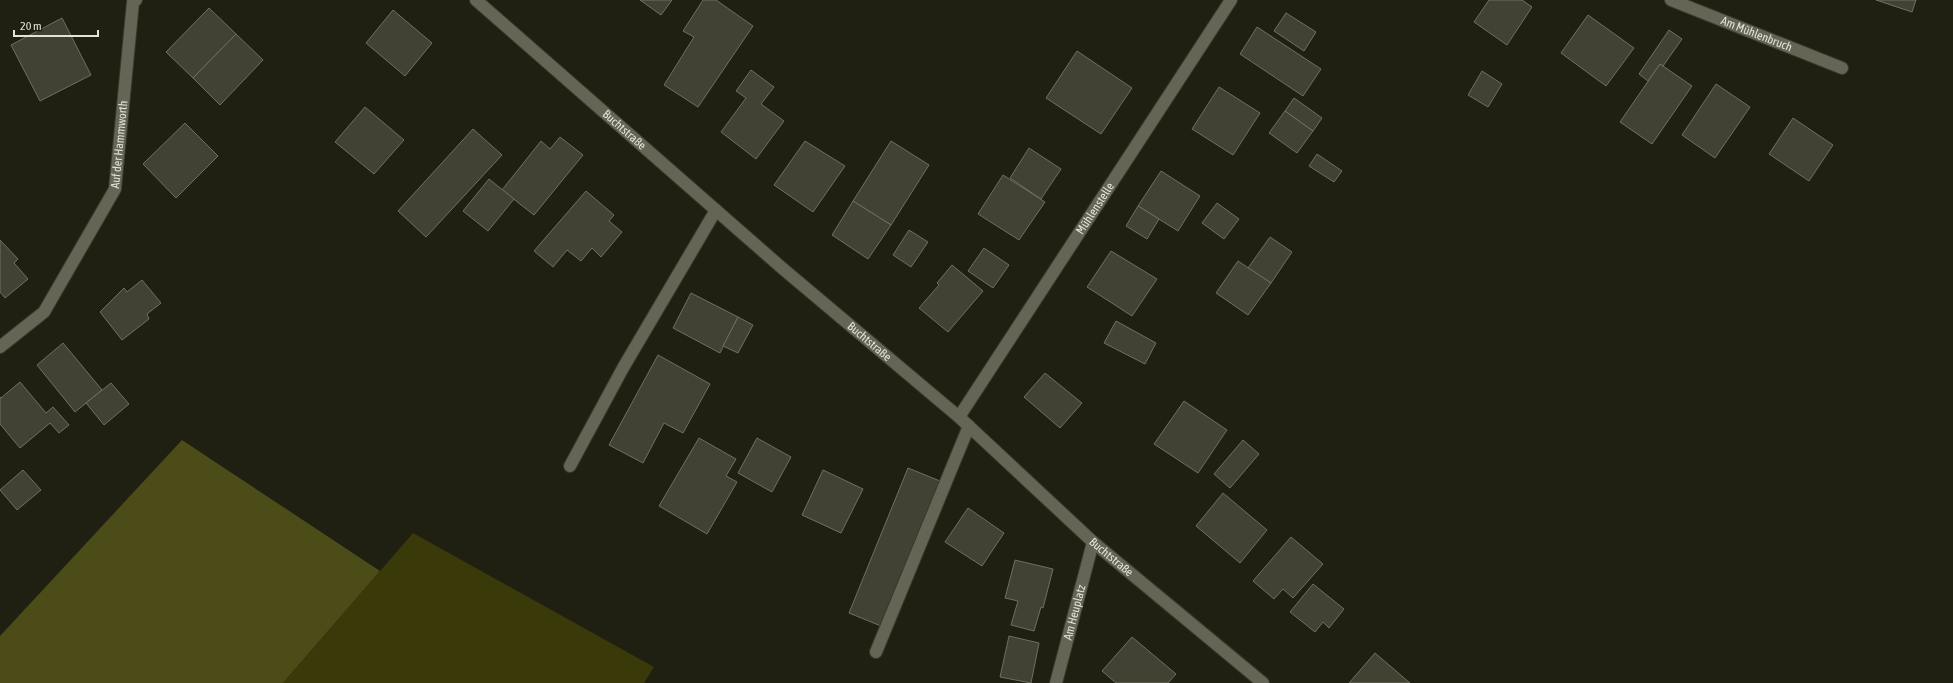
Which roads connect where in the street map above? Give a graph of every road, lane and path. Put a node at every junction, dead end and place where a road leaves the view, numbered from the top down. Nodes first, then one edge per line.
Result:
1 (136, 0) edge
2 (476, 0) edge
3 (1231, 0) edge
4 (1671, 0) edge
5 (1842, 68) dead end
6 (716, 210) junction
7 (0, 347) edge
8 (959, 417) junction
9 (969, 426) junction
10 (570, 466) dead end
11 (1093, 542) junction
12 (876, 652) dead end
13 (1056, 683) edge
14 (1263, 683) edge

1 - 7 street, Auf der Hammworth
2 - 6 street, Buchtstraße
3 - 8 street, Mühlenstelle
4 - 5 street, Am Mühlenbruch
6 - 8 street, Buchtstraße
6 - 10 street
8 - 9 street, Buchtstraße
9 - 11 street, Buchtstraße
9 - 12 street
11 - 13 street, Am Heuplatz
11 - 14 street, Buchtstraße

